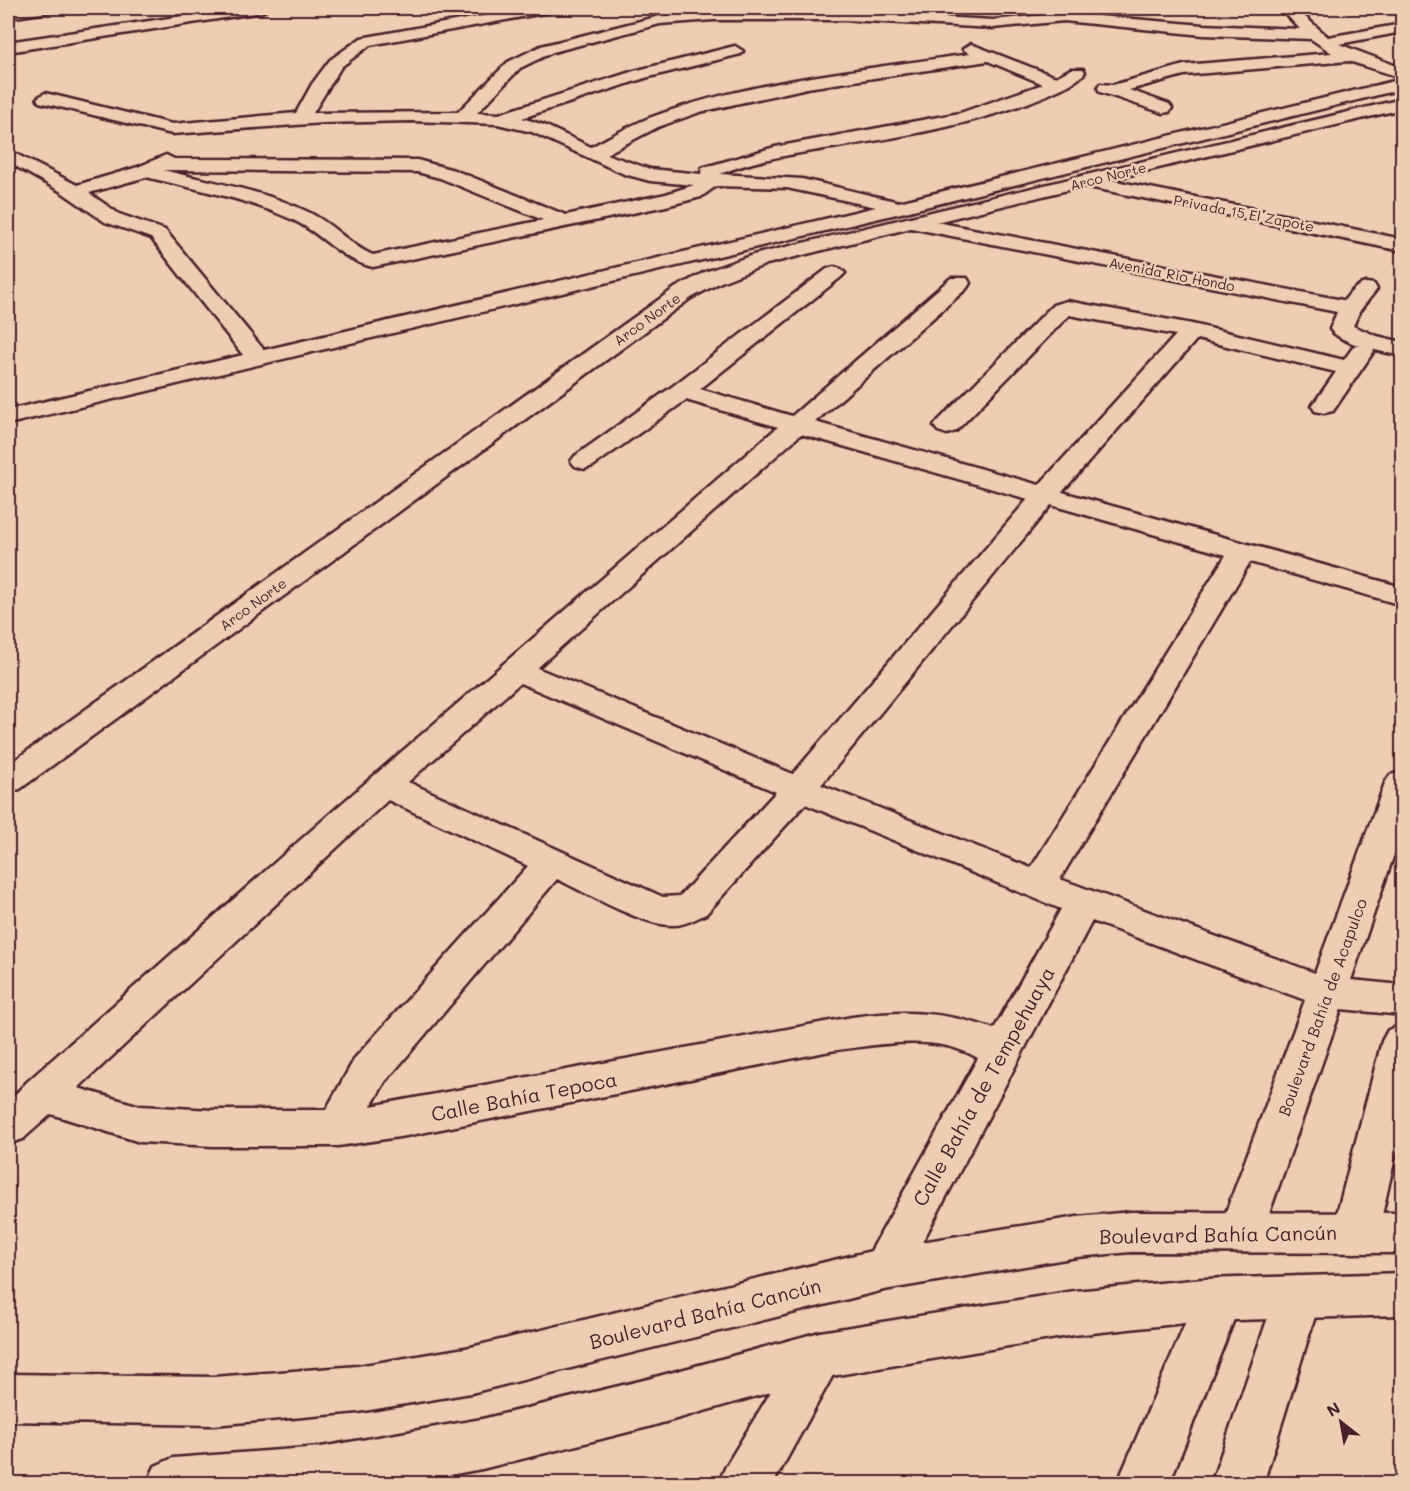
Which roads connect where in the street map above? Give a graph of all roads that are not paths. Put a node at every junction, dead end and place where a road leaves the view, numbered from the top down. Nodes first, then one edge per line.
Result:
1 (49, 8) edge
2 (262, 8) edge
3 (549, 8) edge
4 (635, 8) edge
5 (1287, 8) edge
6 (776, 12) edge
7 (1060, 12) edge
8 (186, 13) edge
9 (8, 14) edge
10 (904, 19) junction
11 (660, 20) junction
12 (1402, 28) edge
13 (928, 38) dead end
14 (1318, 38) junction
15 (957, 45) dead end
16 (8, 47) edge
17 (735, 51) dead end
18 (991, 56) junction
19 (1349, 56) junction
20 (1402, 73) edge
21 (1067, 79) junction
22 (1402, 84) edge
23 (1114, 90) junction
24 (45, 98) dead end
25 (1402, 104) edge
26 (1163, 108) dead end
27 (463, 117) junction
28 (302, 118) junction
29 (501, 120) junction
30 (217, 126) junction
31 (593, 153) junction
32 (8, 155) edge
33 (152, 168) junction
34 (703, 180) junction
35 (1086, 181) junction
36 (73, 192) junction
37 (905, 215) junction
38 (564, 221) junction
39 (1402, 245) edge
40 (834, 273) dead end
41 (959, 283) dead end
42 (1366, 289) dead end
43 (1350, 308) junction
44 (1192, 331) junction
45 (1369, 341) junction
46 (1402, 349) edge
47 (258, 358) junction
48 (1350, 368) junction
49 (682, 391) junction
50 (1323, 406) dead end
51 (8, 417) edge
52 (797, 425) junction
53 (947, 426) dead end
54 (584, 461) dead end
55 (1045, 495) junction
56 (1242, 552) junction
57 (1402, 596) edge
58 (518, 671) junction
59 (8, 781) edge
60 (1402, 783) edge
61 (384, 785) junction
62 (800, 789) junction
63 (551, 863) junction
64 (1039, 884) junction
65 (1083, 903) junction
66 (1327, 993) junction
67 (1402, 1000) edge
68 (1402, 1041) edge
69 (1001, 1052) junction
70 (42, 1094) junction
71 (8, 1127) edge
72 (338, 1128) junction
73 (1242, 1231) junction
74 (1355, 1233) junction
75 (1402, 1233) edge
76 (884, 1269) junction
77 (1402, 1294) edge
78 (1298, 1297) junction
79 (1219, 1299) junction
80 (820, 1355) junction
81 (8, 1398) edge
82 (173, 1484) edge
83 (744, 1484) edge
84 (1143, 1484) edge
85 (1237, 1484) edge

1 - 9 street
2 - 8 street
3 - 28 street
4 - 11 street
5 - 14 street
6 - 10 street
6 - 11 street
7 - 10 street
7 - 14 street
8 - 16 street
10 - 13 street
11 - 27 street
12 - 14 street
14 - 19 street
15 - 18 street
17 - 29 street
18 - 21 street
18 - 31 street
19 - 20 street
19 - 23 street
21 - 23 street
21 - 34 street
22 - 37 street
23 - 26 street
24 - 30 street, Avenida Río Hondo
25 - 35 street, Arco Norte
27 - 28 street, Avenida Río Hondo
27 - 29 street, Avenida Río Hondo
28 - 30 street, Avenida Río Hondo
29 - 31 street, Avenida Río Hondo
30 - 33 street
31 - 34 street, Avenida Río Hondo
32 - 36 street
33 - 36 street
33 - 38 street
33 - 38 street
34 - 37 street, Avenida Río Hondo
34 - 38 street
35 - 37 street, Arco Norte
35 - 39 street, Privada 15 El Zapote
36 - 47 street
37 - 43 street, Avenida Río Hondo
37 - 47 street
37 - 59 street, Arco Norte
40 - 49 street
41 - 52 street
42 - 43 street
43 - 45 street
44 - 48 street
44 - 53 street
44 - 55 street
45 - 46 street
45 - 48 street
47 - 51 street
48 - 50 street
49 - 52 street
49 - 54 street
52 - 55 street
52 - 58 street
55 - 56 street
55 - 62 street
56 - 57 street
56 - 64 street
58 - 61 street
58 - 62 street
60 - 66 street, Boulevard Bahía de Acapulco
61 - 63 street
61 - 70 street
62 - 63 street
62 - 64 street
63 - 72 street
64 - 65 street
65 - 66 street
65 - 69 street, Calle Bahía de Tempehuaya
66 - 67 street
66 - 73 street, Boulevard Bahía de Acapulco
68 - 74 street
69 - 72 street, Calle Bahía Tepoca
69 - 76 street, Calle Bahía de Tempehuaya
70 - 71 street
70 - 72 street, Calle Bahía Tepoca
73 - 74 street, Boulevard Bahía Cancún
73 - 76 street, Boulevard Bahía Cancún
74 - 75 street, Boulevard Bahía Cancún
76 - 81 street, Boulevard Bahía Cancún
77 - 78 street
78 - 79 street
78 - 85 street
79 - 80 street
79 - 84 street
80 - 82 street
80 - 83 street

